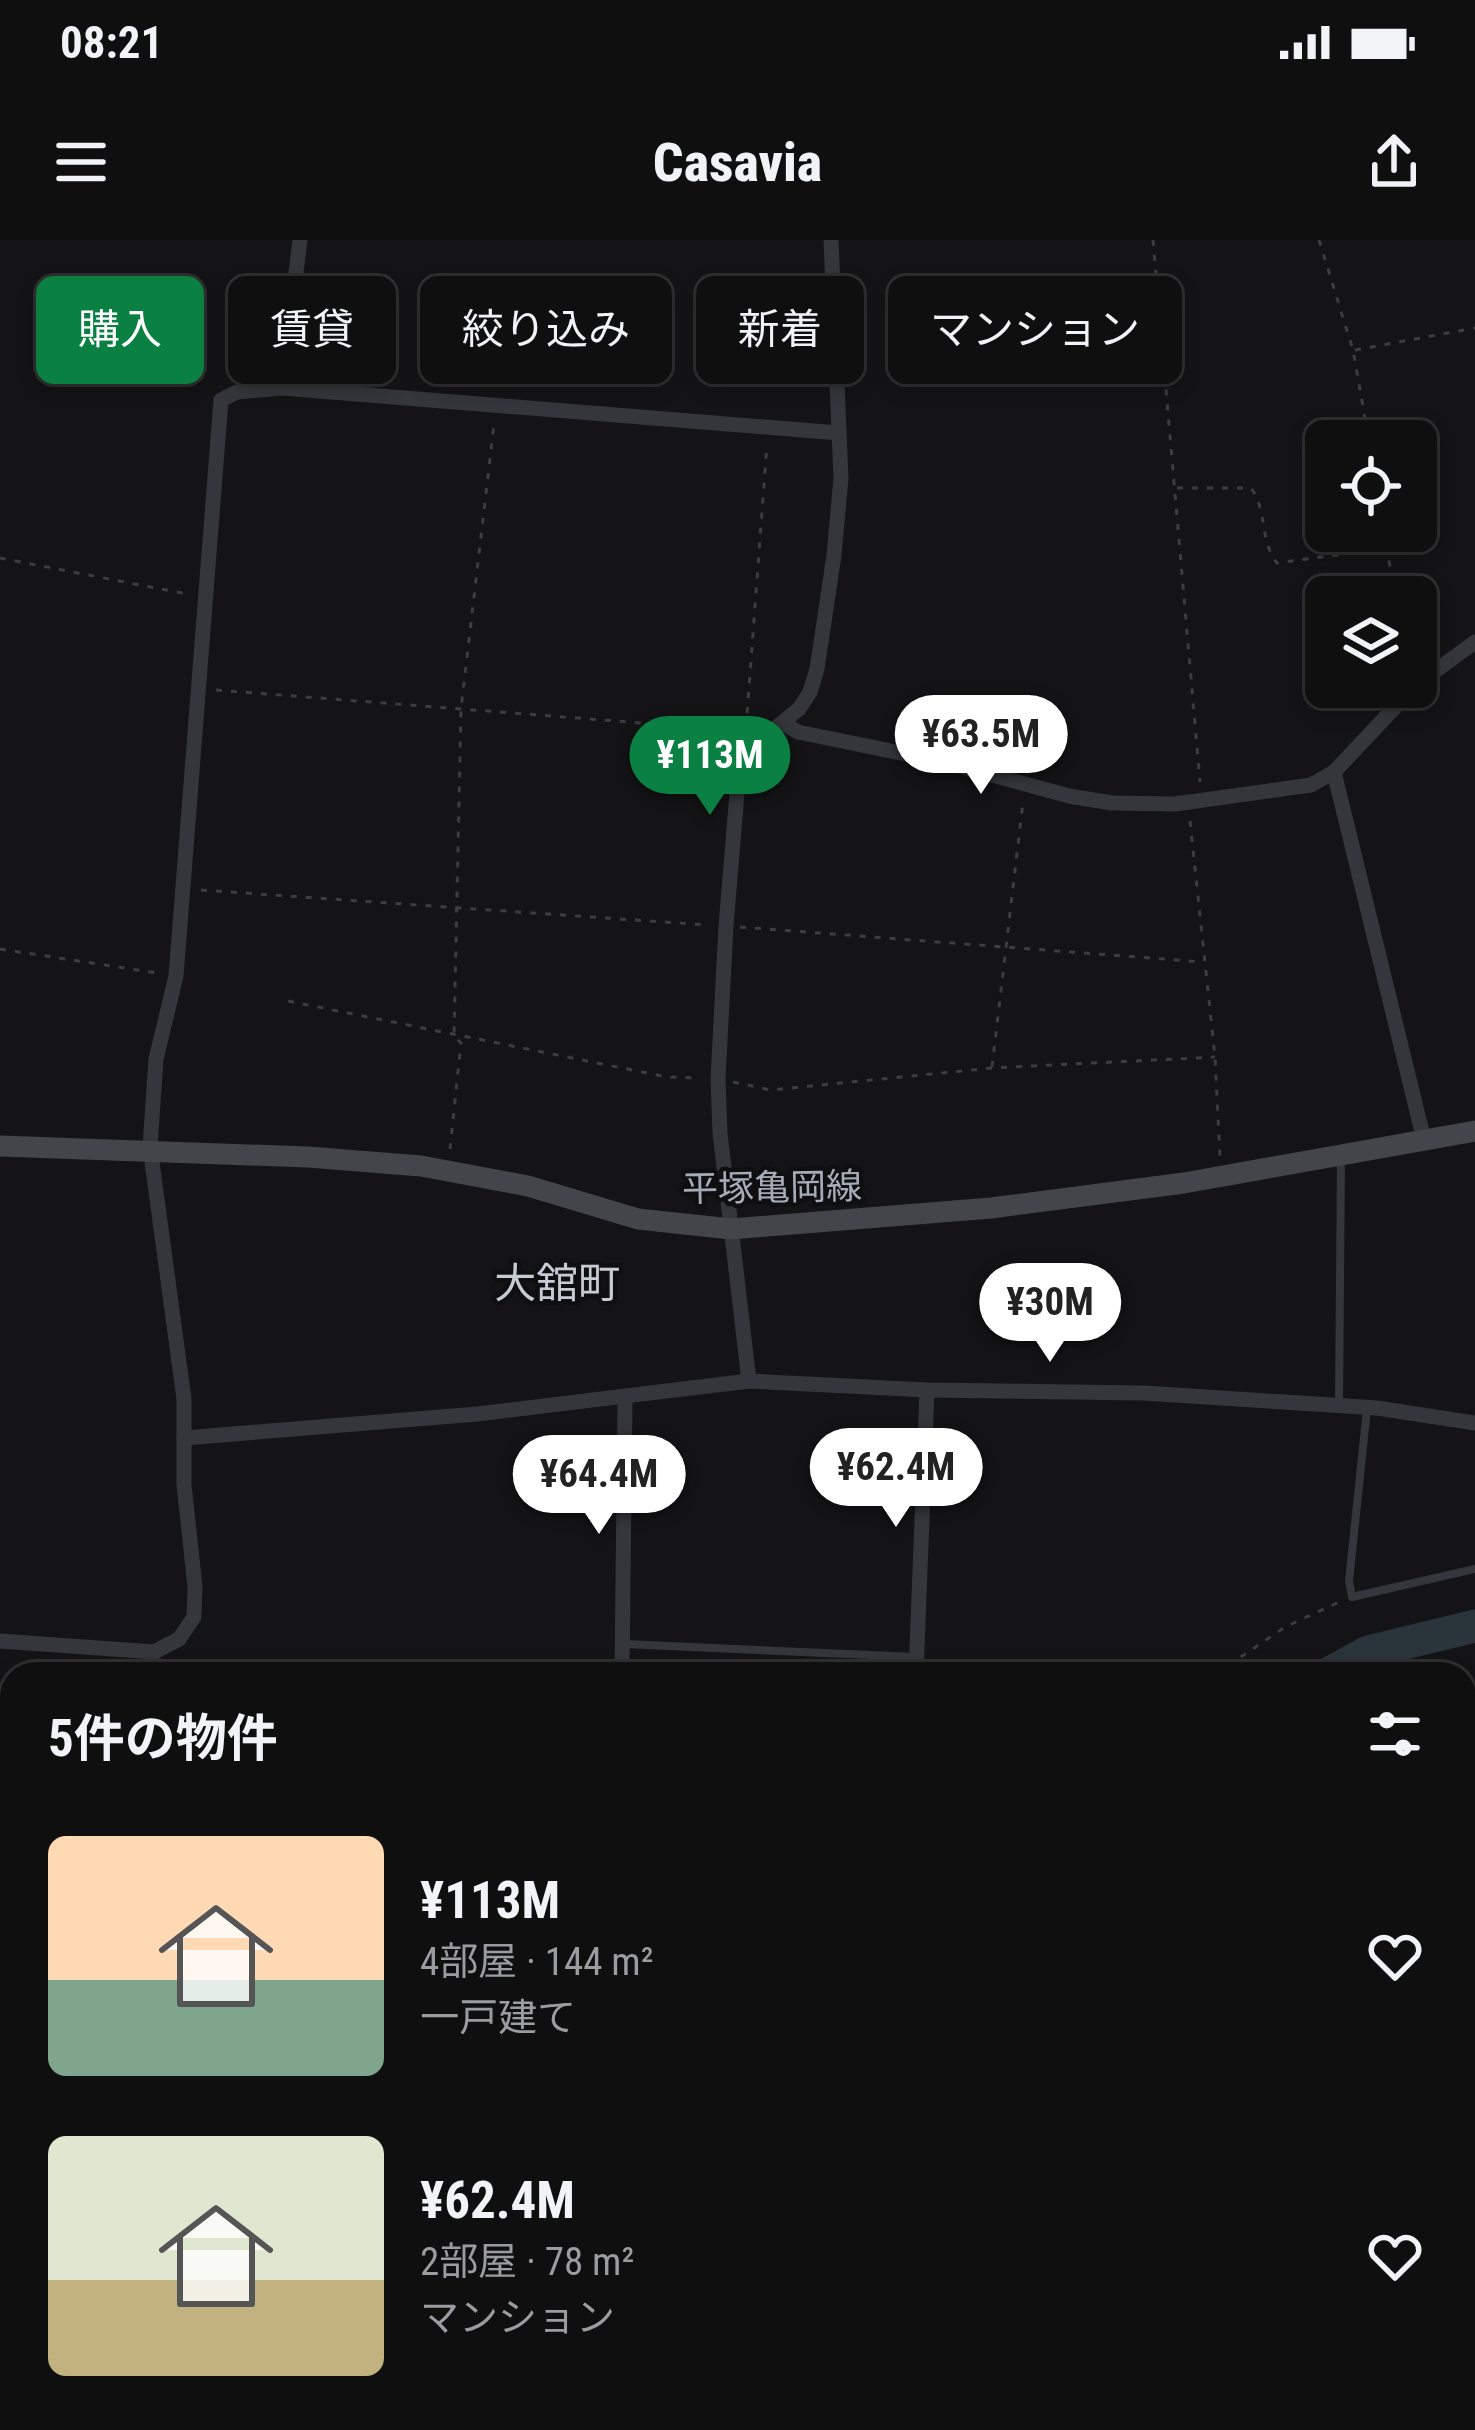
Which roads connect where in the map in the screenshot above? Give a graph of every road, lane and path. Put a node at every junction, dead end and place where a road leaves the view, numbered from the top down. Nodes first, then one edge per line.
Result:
1 (300, 240) edge
2 (831, 240) edge
3 (1153, 240) edge
4 (1319, 240) edge
5 (1475, 328) edge
6 (1353, 350) junction
7 (283, 388) junction
8 (496, 404) junction
9 (1365, 420) edge
10 (768, 430) junction
11 (839, 434) junction
12 (1174, 488) junction
13 (1357, 552) edge
14 (0, 558) edge
15 (203, 598) junction
16 (1475, 642) edge
17 (1437, 670) edge
18 (196, 688) junction
19 (1394, 708) edge
20 (461, 709) junction
21 (784, 723) junction
22 (1334, 772) junction
23 (1025, 782) junction
24 (1194, 801) junction
25 (182, 889) junction
26 (457, 908) junction
27 (726, 926) junction
28 (0, 949) edge
29 (1006, 950) junction
30 (1203, 962) junction
31 (176, 976) junction
32 (288, 1001) dead end
33 (454, 1036) junction
34 (1214, 1057) junction
35 (992, 1068) junction
36 (718, 1079) junction
37 (1475, 1131) edge
38 (1424, 1140) junction
39 (0, 1146) edge
40 (449, 1149) dead end
41 (151, 1150) junction
42 (1341, 1155) junction
43 (1222, 1177) junction
44 (731, 1229) junction
45 (749, 1381) junction
46 (927, 1390) junction
47 (625, 1398) junction
48 (1340, 1406) junction
49 (1368, 1407) junction
50 (1475, 1423) edge
51 (184, 1438) junction
52 (1475, 1570) edge
53 (1352, 1597) junction
54 (0, 1641) edge
55 (623, 1644) junction
56 (154, 1652) junction
57 (155, 1662) edge
58 (622, 1662) edge
59 (874, 1662) edge
60 (916, 1662) edge
61 (1234, 1662) edge

1 - 7 street
2 - 11 street
3 - 12 path
4 - 6 path
5 - 6 path
6 - 9 path
7 - 8 street
7 - 15 street
8 - 10 street
8 - 20 path
10 - 11 street
10 - 20 path
11 - 21 street
12 - 13 path
12 - 24 path
14 - 15 path
15 - 18 street
16 - 17 street
18 - 20 path
18 - 25 street
19 - 22 street
20 - 26 path
21 - 23 street
21 - 27 street
22 - 24 street
22 - 38 street
23 - 24 street
23 - 29 path
24 - 30 path
25 - 26 path
25 - 31 street
26 - 27 path
26 - 33 path
27 - 29 path
27 - 36 street
28 - 31 path
29 - 30 path
29 - 35 path
30 - 34 path
31 - 41 street
32 - 33 path
33 - 36 path
33 - 40 path
34 - 35 path
34 - 43 path
35 - 36 path
36 - 44 street
37 - 38 main road, 平塚亀岡線
38 - 42 main road, 平塚亀岡線
39 - 41 main road, 平塚亀岡線
41 - 44 main road, 平塚亀岡線
41 - 51 street
42 - 43 main road, 平塚亀岡線
42 - 48 lane
43 - 44 main road, 平塚亀岡線
44 - 45 street
45 - 46 street
45 - 47 street
46 - 48 street
46 - 60 street
47 - 51 street
47 - 55 street
48 - 49 street
49 - 50 street
49 - 53 lane
51 - 56 street
52 - 53 lane
53 - 61 path
54 - 56 street
55 - 58 street
55 - 59 lane
56 - 57 lane

